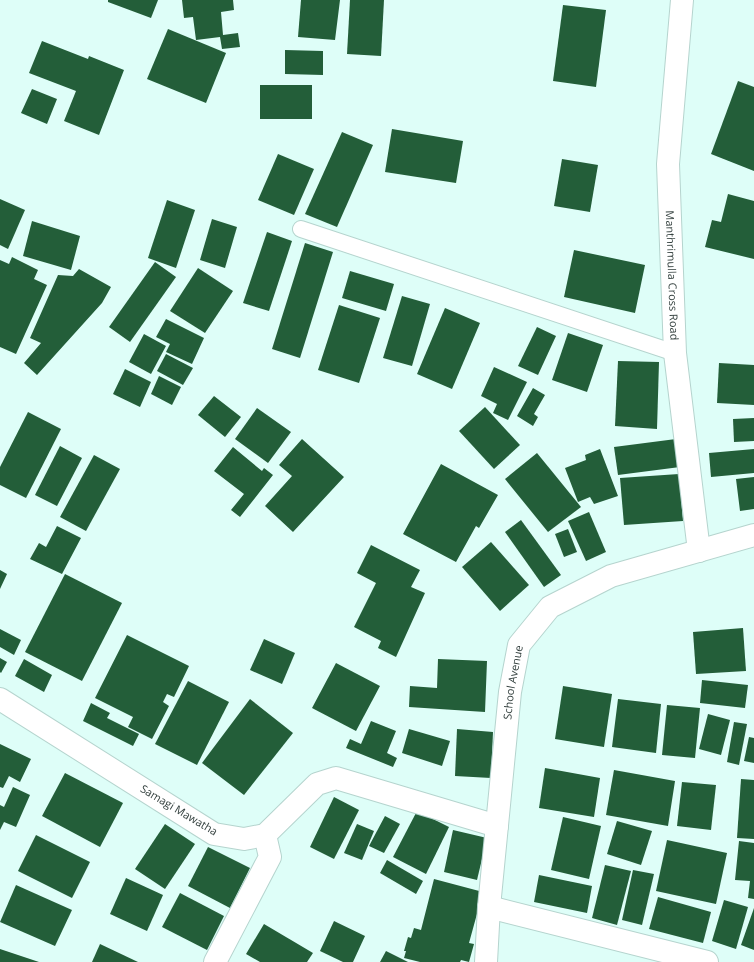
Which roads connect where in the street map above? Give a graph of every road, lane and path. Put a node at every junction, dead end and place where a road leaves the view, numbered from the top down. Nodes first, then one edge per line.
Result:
1 (682, 0) edge
2 (301, 229) dead end
3 (675, 353) junction
4 (754, 535) edge
5 (699, 550) junction
6 (0, 699) edge
7 (497, 826) junction
8 (265, 835) junction
9 (489, 907) junction
10 (215, 962) edge
11 (486, 962) edge
12 (707, 962) edge

1 - 3 street, Manthrimulla Cross Road
2 - 3 lane
3 - 5 street, Manthrimulla Cross Road
4 - 5 street, School Avenue
5 - 7 street, School Avenue
6 - 8 street, Samagi Mawatha
7 - 8 street
7 - 9 street, School Avenue
8 - 10 street
9 - 11 street, School Avenue
9 - 12 street

